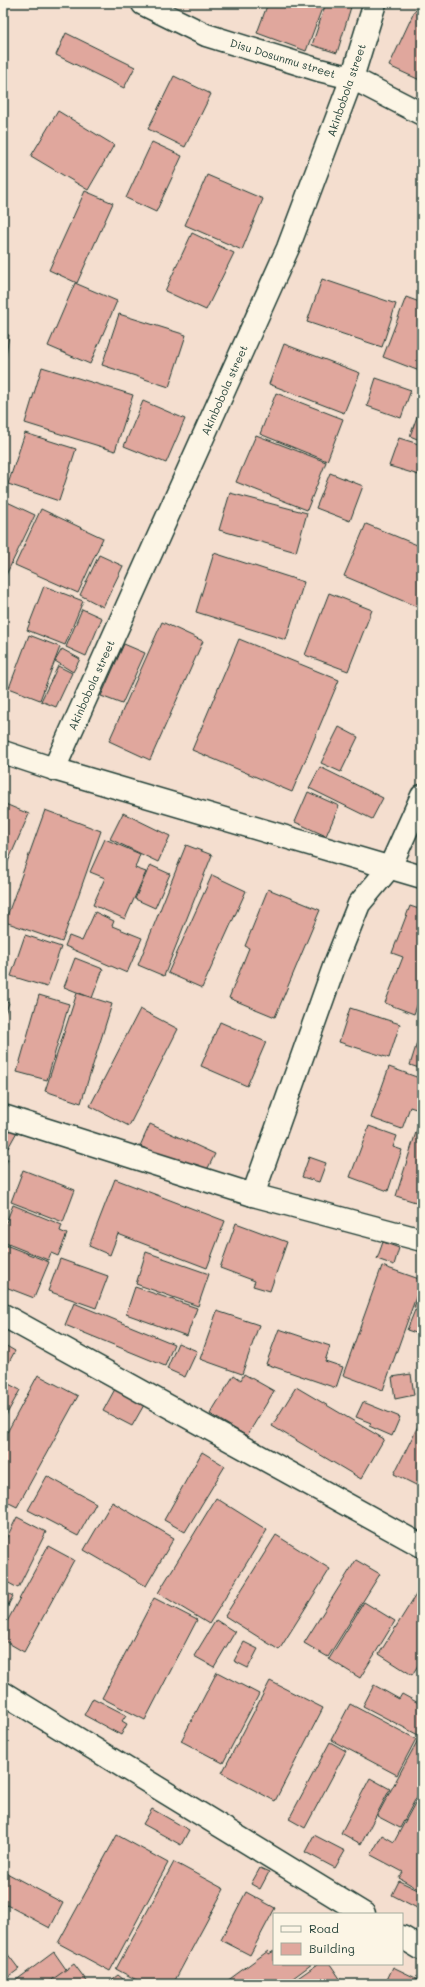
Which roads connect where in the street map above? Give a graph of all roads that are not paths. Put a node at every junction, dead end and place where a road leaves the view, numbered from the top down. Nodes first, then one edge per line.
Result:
1 (375, 3) edge
2 (143, 4) dead end
3 (352, 78) junction
4 (422, 114) edge
5 (3, 752) edge
6 (54, 769) junction
7 (422, 796) edge
8 (390, 867) junction
9 (422, 877) edge
10 (3, 1116) edge
11 (253, 1195) junction
12 (422, 1240) edge
13 (3, 1315) edge
14 (422, 1546) edge
15 (3, 1693) edge
16 (362, 1913) edge
17 (403, 1938) edge
18 (422, 1950) edge

1 - 3 street, Akinbobola street
2 - 3 street, Disu Dosunmu street
3 - 4 street, Disu Dosunmu street
3 - 6 street, Akinbobola street
5 - 6 street
6 - 8 street
7 - 8 street
8 - 9 street
8 - 11 street
10 - 11 street
11 - 12 street
13 - 14 street
15 - 16 street
17 - 18 street

